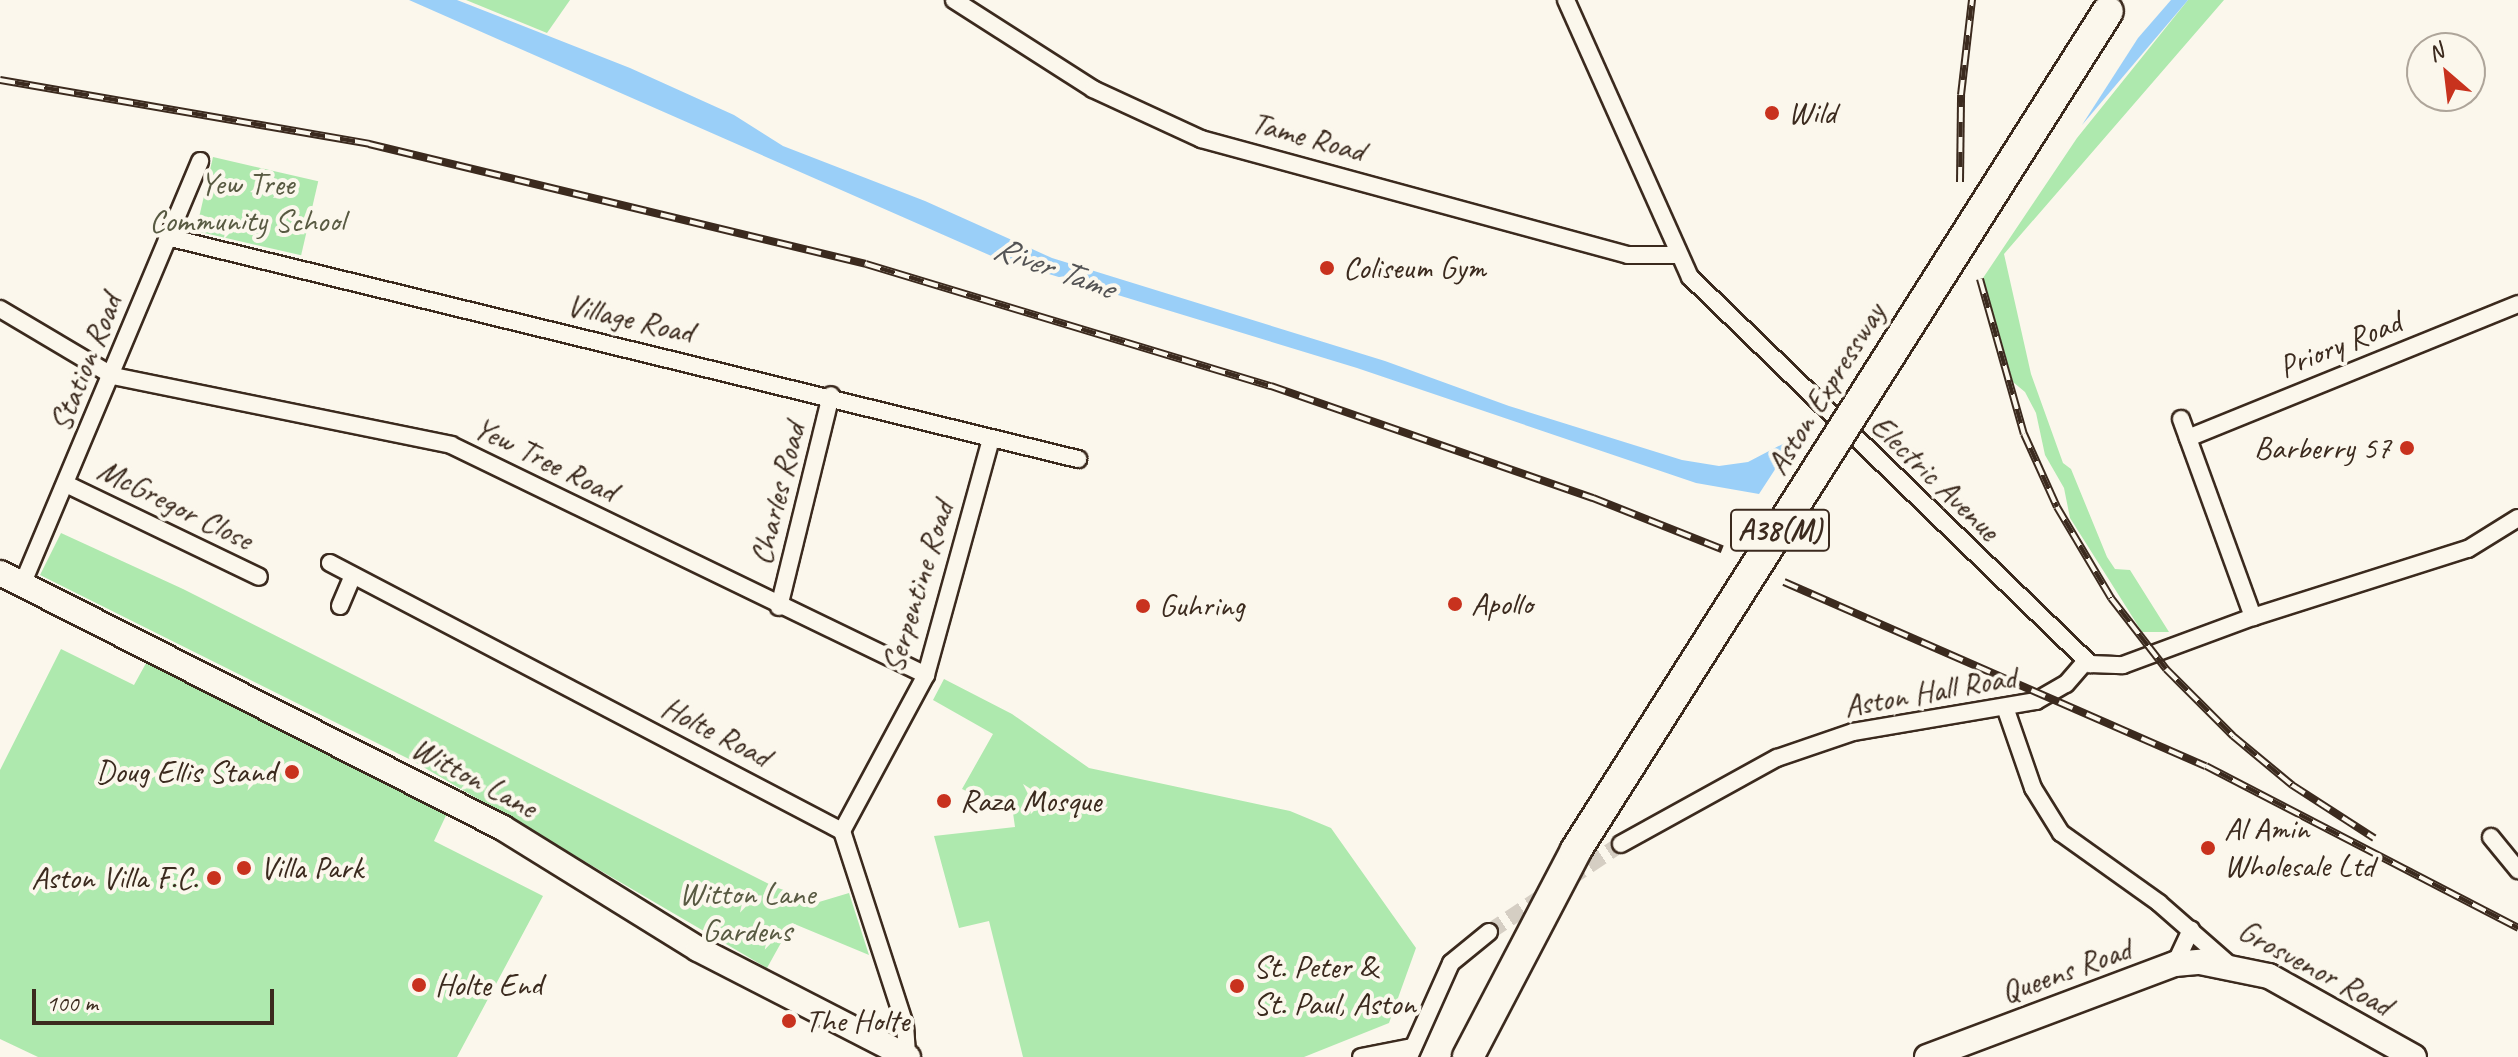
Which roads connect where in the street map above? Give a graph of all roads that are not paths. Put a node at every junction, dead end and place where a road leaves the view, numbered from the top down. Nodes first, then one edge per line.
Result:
1 (954, 0) edge
2 (1566, 0) edge
3 (2108, 11) dead end
4 (200, 161) dead end
5 (167, 237) junction
6 (1676, 255) junction
7 (2517, 303) edge
8 (0, 309) edge
9 (113, 376) junction
10 (831, 395) junction
11 (2181, 419) dead end
12 (2188, 438) junction
13 (991, 439) junction
14 (1078, 459) dead end
15 (66, 484) junction
16 (2518, 518) edge
17 (330, 563) dead end
18 (0, 573) edge
19 (353, 576) junction
20 (259, 577) dead end
21 (22, 585) junction
22 (340, 606) dead end
23 (779, 607) junction
24 (2253, 617) junction
25 (2086, 661) junction
26 (926, 675) junction
27 (2006, 710) junction
28 (842, 831) junction
29 (2491, 837) dead end
30 (1621, 844) tunnel mouth
31 (2518, 870) edge
32 (2191, 929) junction
33 (1489, 932) tunnel mouth
34 (2175, 964) junction
35 (2231, 966) junction
36 (1411, 1052) edge
37 (907, 1057) edge
38 (1361, 1057) edge
39 (1468, 1057) edge
40 (1927, 1057) edge
41 (2414, 1057) edge

1 - 6 street, Tame Road
2 - 6 street, Electric Avenue
3 - 39 highway, Aston Expressway / A38(M), bridge
4 - 5 street, Station Road
5 - 9 street, Station Road
5 - 10 street, Village Road
6 - 25 street, Electric Avenue
7 - 12 street, Priory Road
8 - 9 street, Yew Tree Road
9 - 15 street, Station Road
9 - 23 street, Yew Tree Road
10 - 13 street, Village Road
10 - 23 street, Charles Road
11 - 12 street
12 - 24 street
13 - 14 street, Village Road
13 - 26 street, Serpentine Road
15 - 20 street, McGregor Close
15 - 21 street, Station Road
16 - 24 street
17 - 19 street, Holte Road
18 - 21 main road, Witton Lane
19 - 22 street
19 - 28 street, Holte Road
21 - 37 main road, Witton Lane
23 - 26 street, Yew Tree Road
24 - 25 street
25 - 27 street, Aston Hall Road
26 - 28 street, Serpentine Road
27 - 30 street, Aston Hall Road
27 - 32 street, Grosvenor Road
28 - 37 street
29 - 31 street
32 - 34 street, Grosvenor Road
32 - 35 street, Grosvenor Road
33 - 36 street
34 - 35 main road, Queens Road
34 - 40 main road, Queens Road
35 - 41 main road, Grosvenor Road
36 - 38 street

